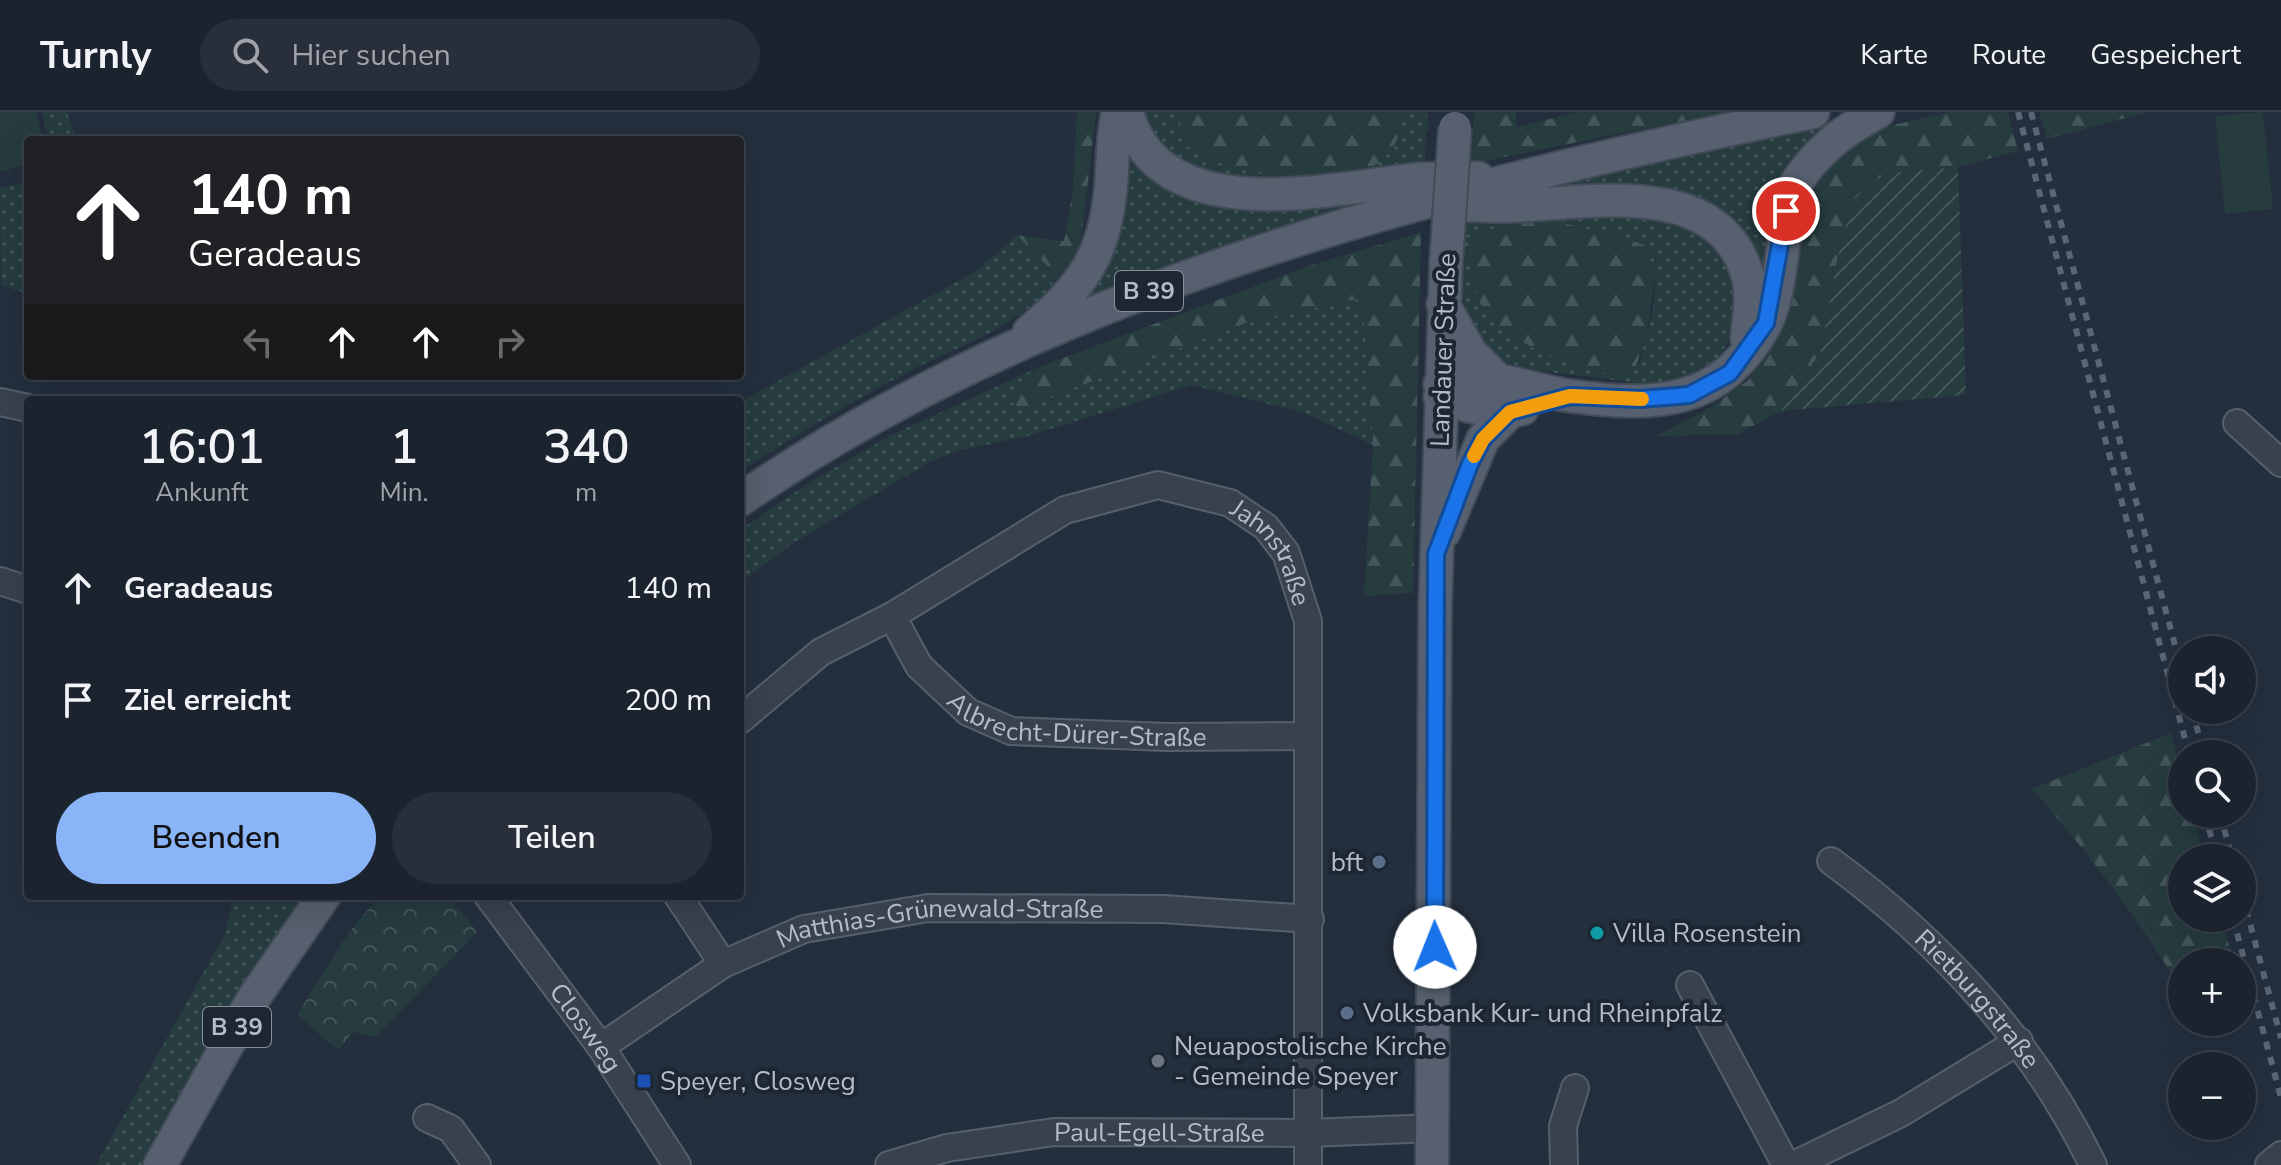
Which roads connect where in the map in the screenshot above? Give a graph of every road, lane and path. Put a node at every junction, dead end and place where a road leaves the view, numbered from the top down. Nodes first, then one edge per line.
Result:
1 (1118, 112) edge
2 (1127, 112) edge
3 (1813, 112) edge
4 (1878, 112) edge
5 (1455, 120) edge
6 (1525, 177) junction
7 (1430, 204) junction
8 (1443, 304) junction
9 (1007, 351) junction
10 (1745, 354) junction
11 (1495, 377) junction
12 (1440, 390) junction
13 (1570, 396) junction
14 (0, 402) edge
15 (24, 407) edge
16 (1510, 412) junction
17 (2237, 423) dead end
18 (2281, 463) edge
19 (744, 498) edge
20 (1436, 554) junction
21 (0, 581) edge
22 (24, 589) edge
23 (892, 616) junction
24 (744, 717) edge
25 (1307, 736) junction
26 (1831, 861) dead end
27 (321, 900) edge
28 (491, 900) edge
29 (681, 900) edge
30 (1310, 919) junction
31 (723, 964) junction
32 (1690, 985) dead end
33 (2019, 1041) junction
34 (601, 1047) junction
35 (1575, 1088) dead end
36 (427, 1118) dead end
37 (1434, 1128) junction
38 (1308, 1133) junction
39 (2281, 1155) edge
40 (160, 1165) edge
41 (477, 1165) edge
42 (677, 1165) edge
43 (889, 1165) edge
44 (1308, 1165) edge
45 (1432, 1165) edge
46 (1564, 1165) edge
47 (1786, 1165) edge
48 (1794, 1165) edge
49 (2093, 1165) edge
50 (2269, 1165) edge

1 - 9 main road
2 - 6 main road
3 - 6 main road, B 39
4 - 10 main road
5 - 8 main road, Landauer Straße, bridge
6 - 7 main road, B 39
7 - 9 main road, B 39
7 - 10 main road
8 - 11 main road
8 - 12 main road, Landauer Straße
9 - 19 main road, B 39
10 - 13 main road
11 - 12 main road
11 - 13 main road
12 - 16 main road
12 - 20 main road, Landauer Straße
13 - 16 main road
14 - 15 street
16 - 20 main road
17 - 18 street
20 - 37 main road, Landauer Straße
21 - 22 street
23 - 24 street, Jahnstraße
23 - 25 street, Albrecht-Dürer-Straße
23 - 25 street, Jahnstraße
25 - 30 street, Jahnstraße
26 - 33 street, Rietburgstraße
27 - 40 main road, B 39
28 - 34 street, Closweg
29 - 31 street
30 - 31 street, Matthias-Grünewald-Straße
30 - 38 street, Jahnstraße
31 - 34 street, Matthias-Grünewald-Straße
32 - 47 street
33 - 48 street
33 - 49 street, Rietburgstraße
34 - 42 street, Closweg
35 - 46 street
36 - 41 street
37 - 38 street, Paul-Egell-Straße
37 - 45 main road, Landauer Straße
38 - 43 street, Paul-Egell-Straße
38 - 44 street, Jahnstraße
39 - 50 street

